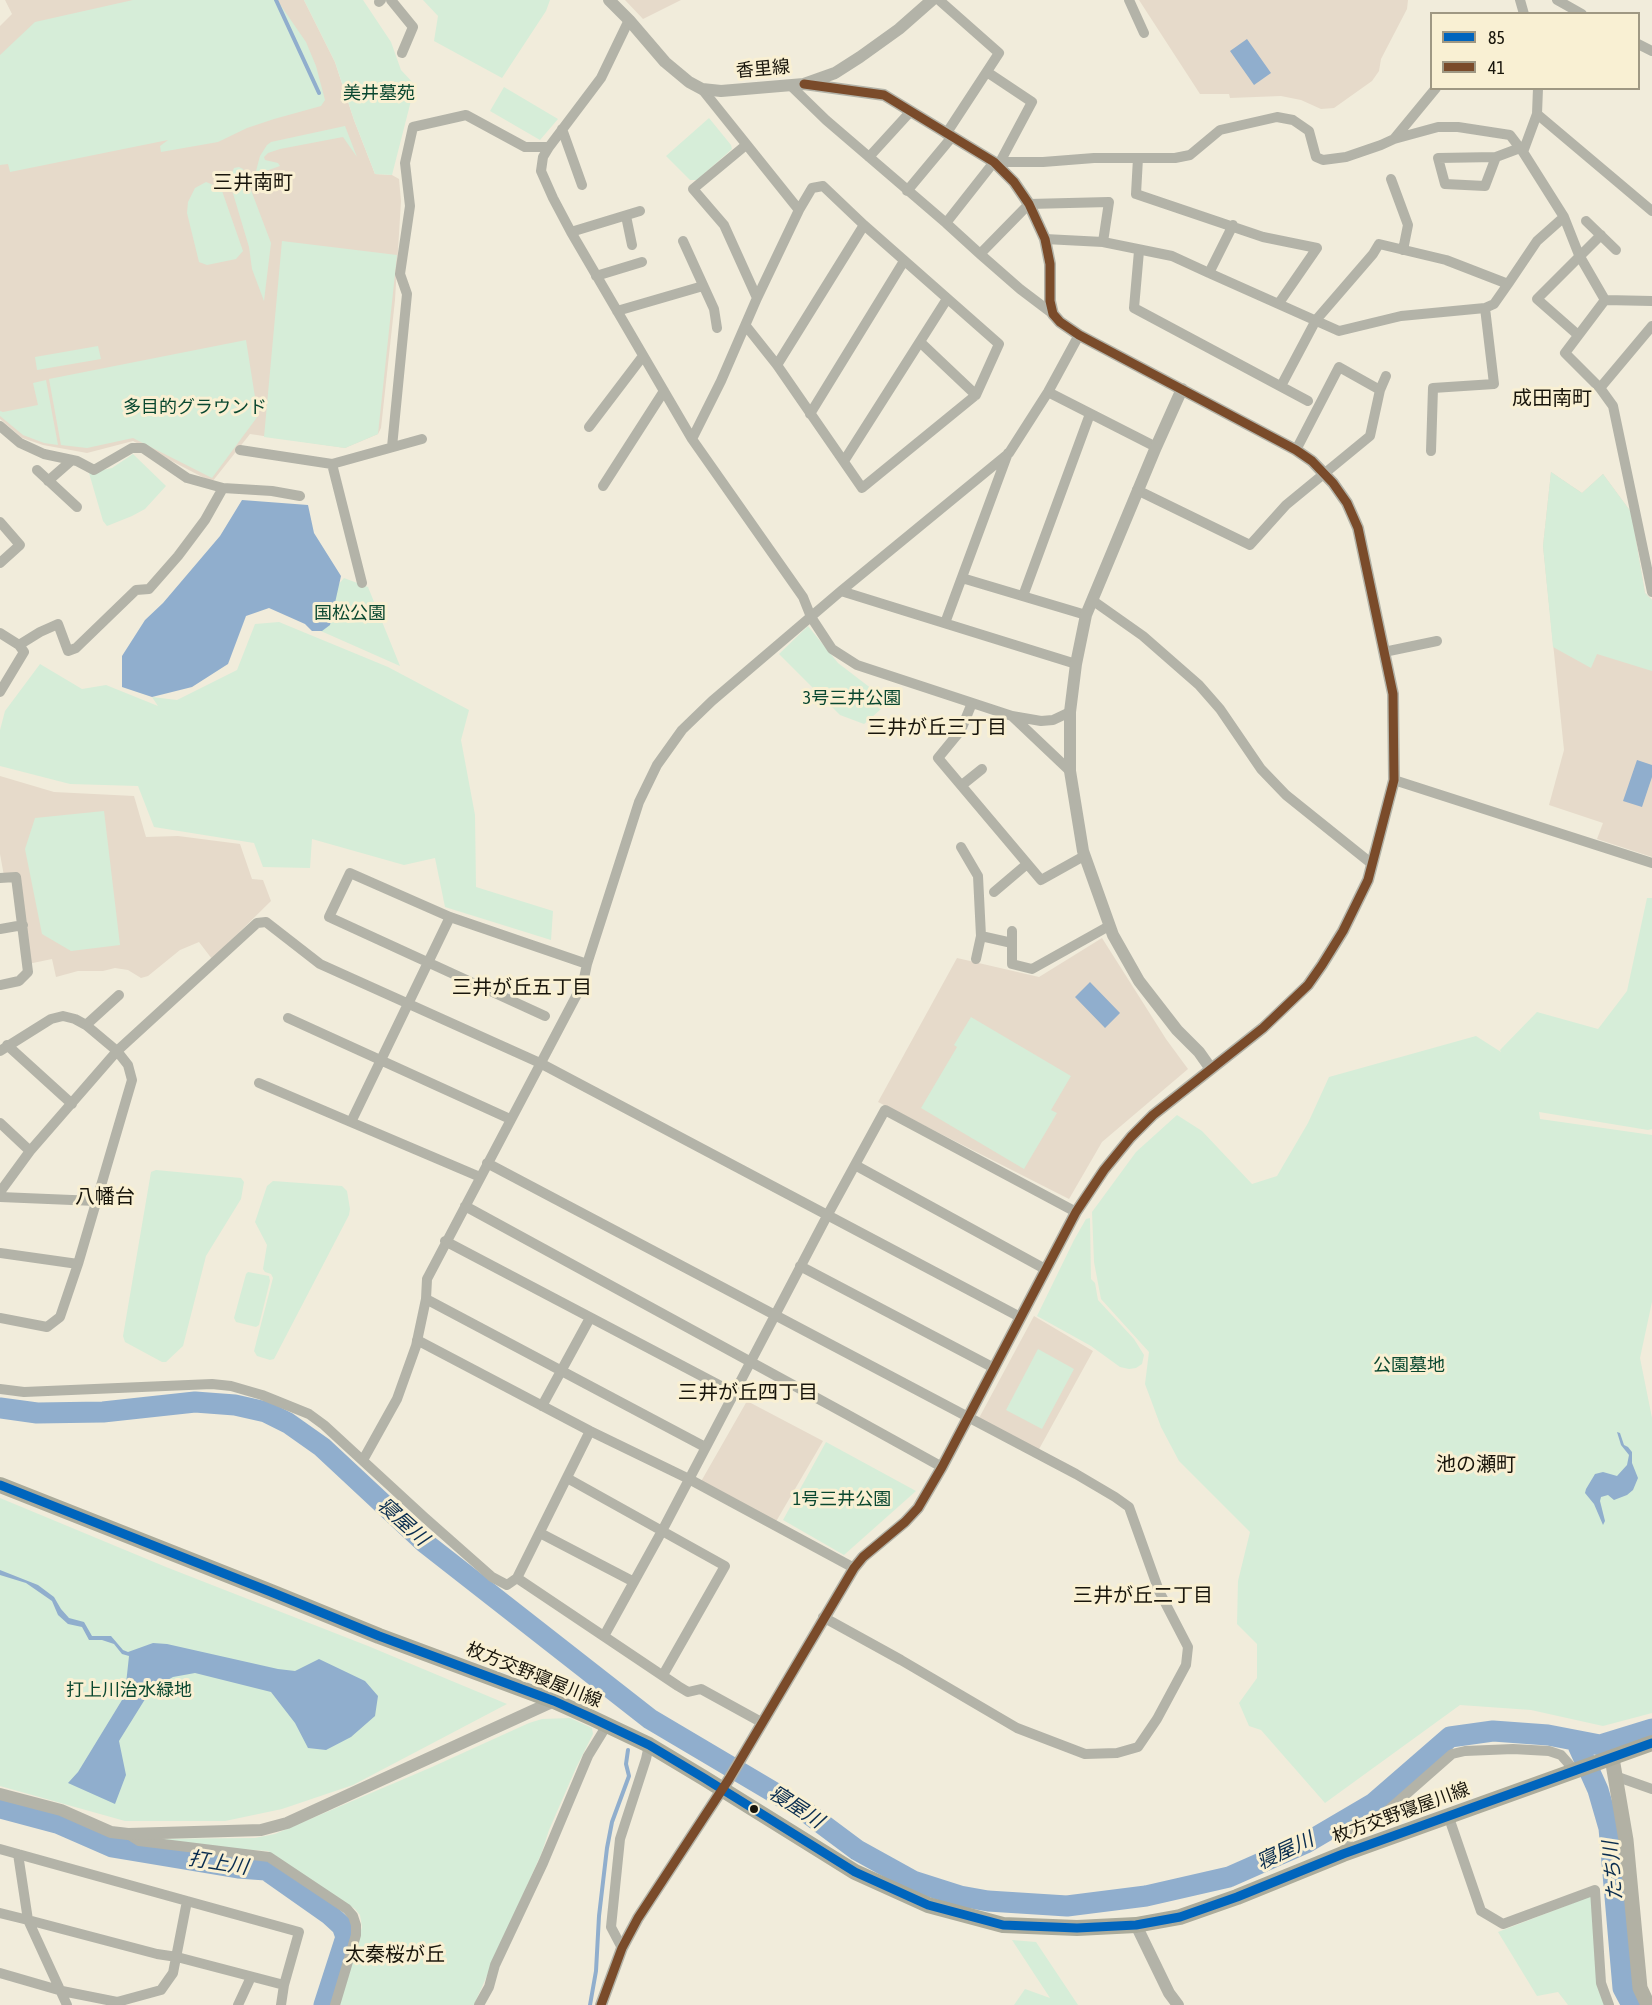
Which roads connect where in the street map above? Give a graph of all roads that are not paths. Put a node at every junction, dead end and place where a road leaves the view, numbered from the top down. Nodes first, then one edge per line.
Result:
1 (391, 0) edge
2 (609, 0) edge
3 (932, 0) edge
4 (939, 0) edge
5 (1129, 0) edge
6 (1557, 0) edge
7 (1578, 12) edge
8 (629, 20) junction
9 (1144, 33) dead end
10 (408, 49) dead end
11 (987, 72) junction
12 (804, 84) junction
13 (790, 85) junction
14 (702, 89) junction
15 (1434, 90) edge
16 (1538, 90) edge
17 (911, 111) junction
18 (1537, 114) junction
19 (562, 129) junction
20 (949, 136) junction
21 (1394, 139) junction
22 (746, 145) junction
23 (549, 147) junction
24 (1521, 150) junction
25 (869, 157) junction
26 (1496, 157) junction
27 (1138, 158) junction
28 (997, 162) junction
29 (1391, 179) dead end
30 (582, 185) dead end
31 (907, 191) junction
32 (1029, 204) junction
33 (798, 210) junction
34 (1652, 211) edge
35 (640, 212) dead end
36 (626, 216) junction
37 (1564, 217) junction
38 (1586, 221) dead end
39 (946, 224) junction
40 (864, 225) junction
41 (1233, 225) junction
42 (570, 232) junction
43 (1601, 235) junction
44 (1045, 238) junction
45 (683, 241) dead end
46 (1103, 242) junction
47 (632, 245) dead end
48 (1403, 250) junction
49 (1616, 250) dead end
50 (1139, 251) junction
51 (980, 254) junction
52 (1579, 255) junction
53 (904, 261) junction
54 (642, 262) dead end
55 (1209, 273) junction
56 (596, 276) junction
57 (1508, 284) junction
58 (703, 286) junction
59 (758, 298) junction
60 (947, 299) junction
61 (1605, 300) junction
62 (1652, 301) edge
63 (1279, 303) junction
64 (1485, 308) junction
65 (617, 311) junction
66 (1053, 314) junction
67 (1316, 320) junction
68 (746, 326) junction
69 (1652, 326) edge
70 (717, 328) dead end
71 (1079, 335) junction
72 (1578, 335) junction
73 (920, 342) junction
74 (643, 356) junction
75 (777, 365) junction
76 (1386, 376) dead end
77 (1281, 386) junction
78 (1600, 388) junction
79 (1182, 389) junction
80 (1380, 390) junction
81 (663, 391) junction
82 (1048, 392) junction
83 (976, 395) junction
84 (1308, 401) dead end
85 (810, 414) junction
86 (1090, 414) junction
87 (0, 426) edge
88 (589, 427) dead end
89 (422, 439) dead end
90 (692, 439) junction
91 (392, 447) junction
92 (1155, 447) junction
93 (240, 450) dead end
94 (1296, 450) junction
95 (1431, 451) dead end
96 (1008, 453) junction
97 (72, 460) junction
98 (844, 461) junction
99 (332, 464) junction
100 (37, 470) dead end
101 (1324, 473) junction
102 (48, 481) junction
103 (603, 486) dead end
104 (224, 488) junction
105 (1137, 490) junction
106 (300, 495) dead end
107 (77, 507) dead end
108 (0, 522) edge
109 (1649, 558) edge
110 (0, 563) edge
111 (962, 578) junction
112 (362, 583) dead end
113 (841, 591) junction
114 (1652, 592) edge
115 (1023, 596) junction
116 (1092, 600) junction
117 (1086, 615) junction
118 (811, 616) junction
119 (945, 623) junction
120 (1, 635) edge
121 (1437, 641) dead end
122 (19, 645) junction
123 (1384, 652) junction
124 (1077, 664) junction
125 (0, 692) edge
126 (972, 703) junction
127 (1070, 712) junction
128 (1012, 716) junction
129 (982, 769) dead end
130 (1070, 771) junction
131 (1394, 780) junction
132 (962, 785) junction
133 (961, 847) dead end
134 (1084, 856) junction
135 (1652, 863) edge
136 (1027, 864) junction
137 (1372, 864) junction
138 (0, 878) edge
139 (994, 892) dead end
140 (450, 917) junction
141 (22, 925) junction
142 (1109, 926) junction
143 (0, 929) edge
144 (1012, 931) dead end
145 (981, 936) junction
146 (1012, 944) junction
147 (976, 959) dead end
148 (428, 964) junction
149 (587, 964) junction
150 (0, 985) edge
151 (119, 995) dead end
152 (408, 1003) junction
153 (545, 1016) dead end
154 (288, 1018) dead end
155 (86, 1025) junction
156 (4, 1048) edge
157 (117, 1051) junction
158 (381, 1059) junction
159 (540, 1063) junction
160 (1211, 1069) junction
161 (259, 1083) dead end
162 (72, 1104) junction
163 (510, 1119) junction
164 (351, 1122) junction
165 (0, 1123) edge
166 (30, 1151) junction
167 (488, 1163) junction
168 (855, 1166) junction
169 (480, 1177) junction
170 (0, 1192) edge
171 (0, 1197) edge
172 (96, 1201) junction
173 (465, 1206) junction
174 (1076, 1212) junction
175 (827, 1216) junction
176 (445, 1241) junction
177 (0, 1253) edge
178 (78, 1264) junction
179 (801, 1266) junction
180 (1045, 1269) junction
181 (426, 1299) junction
182 (775, 1314) junction
183 (1020, 1317) junction
184 (0, 1318) edge
185 (590, 1318) junction
186 (417, 1340) junction
187 (751, 1361) junction
188 (994, 1368) junction
189 (562, 1370) junction
190 (0, 1389) edge
191 (734, 1393) junction
192 (542, 1406) junction
193 (968, 1417) junction
194 (590, 1431) junction
195 (705, 1447) junction
196 (363, 1460) junction
197 (942, 1467) junction
198 (567, 1478) junction
199 (689, 1479) junction
200 (0, 1485) edge
201 (662, 1531) junction
202 (540, 1533) junction
203 (854, 1568) junction
204 (517, 1578) junction
205 (634, 1582) junction
206 (823, 1617) junction
207 (604, 1636) junction
208 (663, 1675) junction
209 (554, 1701) junction
210 (761, 1722) junction
211 (607, 1725) junction
212 (1652, 1743) edge
213 (649, 1745) junction
214 (1606, 1761) junction
215 (1577, 1771) junction
216 (1615, 1776) junction
217 (726, 1783) junction
218 (1652, 1788) edge
219 (0, 1794) edge
220 (1448, 1815) junction
221 (128, 1834) junction
222 (0, 1850) edge
223 (18, 1854) junction
224 (1343, 1854) junction
225 (187, 1901) junction
226 (0, 1913) edge
227 (28, 1920) junction
228 (1136, 1925) junction
229 (622, 1948) junction
230 (177, 1957) junction
231 (0, 1973) edge
232 (251, 1977) junction
233 (284, 1985) junction
234 (62, 1991) junction
235 (67, 2005) edge
236 (238, 2005) edge
237 (281, 2005) edge
238 (335, 2005) edge
239 (479, 2005) edge
240 (601, 2005) edge
241 (1178, 2005) edge
242 (1609, 2005) edge
243 (1648, 2005) edge

1 - 10 street
2 - 8 street
3 - 12 street, 香里線
4 - 11 street
5 - 9 street
6 - 7 street
8 - 14 street
8 - 19 street
11 - 20 street
11 - 28 street
12 - 13 street, 香里線
12 - 17 street
13 - 14 street, 香里線
13 - 25 street
14 - 22 street
15 - 21 street
16 - 18 street
17 - 20 street
17 - 25 street
18 - 24 street
18 - 34 street
19 - 23 street
19 - 30 street
20 - 28 street
20 - 31 street
21 - 24 street
21 - 27 street
22 - 33 street
22 - 59 street
23 - 42 street
23 - 91 street
24 - 26 street
24 - 37 street
25 - 31 street
26 - 26 street
27 - 28 street
27 - 41 street
28 - 32 street
28 - 39 street
29 - 48 street
31 - 39 street
32 - 44 street
32 - 46 street
32 - 51 street
33 - 40 street
33 - 59 street
35 - 36 street
36 - 42 street
36 - 47 street
37 - 52 street
37 - 57 street
38 - 43 street
39 - 51 street
40 - 53 street
40 - 75 street
41 - 55 street
41 - 63 street
42 - 56 street
43 - 49 street
43 - 52 street
44 - 46 street
44 - 66 street
45 - 58 street
46 - 50 street
48 - 57 street
48 - 67 street
50 - 55 street
50 - 77 street
51 - 66 street
52 - 61 street
52 - 72 street
53 - 60 street
53 - 85 street
54 - 56 street
55 - 63 street
56 - 65 street
57 - 64 street
58 - 65 street
58 - 70 street
59 - 68 street
60 - 73 street
60 - 83 street
61 - 62 street
61 - 72 street
63 - 67 street
64 - 67 street
64 - 95 street
65 - 74 street
66 - 71 street
67 - 77 street
68 - 75 street
68 - 90 street
69 - 78 street
71 - 79 street
71 - 82 street
72 - 78 street
73 - 83 street
73 - 98 street
74 - 81 street
74 - 88 street
75 - 85 street
76 - 80 street
77 - 84 street
78 - 109 street
79 - 92 street
79 - 94 street
80 - 94 street
80 - 101 street
81 - 90 street
81 - 103 street
82 - 86 street
82 - 96 street
83 - 98 street
85 - 98 street
86 - 92 street
86 - 115 street
87 - 97 street
89 - 91 street
90 - 118 street
91 - 99 street
92 - 105 street
93 - 99 street
94 - 101 street
96 - 111 street
96 - 113 street
97 - 102 street
97 - 104 street
99 - 112 street
100 - 102 street
101 - 105 street
101 - 123 street
102 - 107 street
104 - 106 street
104 - 122 street
105 - 116 street
108 - 110 street
109 - 114 street
111 - 115 street
111 - 119 street
113 - 118 street
113 - 119 street
115 - 117 street
116 - 117 street
116 - 137 street
117 - 124 street
118 - 126 street
118 - 149 street
119 - 124 street
120 - 122 street
121 - 123 street
122 - 125 street
123 - 131 street
124 - 127 street
126 - 128 street
126 - 132 street
127 - 128 street
127 - 130 street
128 - 130 street
129 - 132 street
130 - 134 street
131 - 135 street
131 - 137 street
132 - 136 street
133 - 145 street
134 - 136 street
134 - 142 street
136 - 139 street
137 - 160 street
138 - 141 street
140 - 148 street
140 - 148 street
140 - 149 street
141 - 143 street
141 - 150 street
142 - 146 street
142 - 160 street
144 - 146 street
145 - 146 street
145 - 147 street
148 - 152 street
148 - 153 street
149 - 159 street
151 - 155 street
152 - 157 street
152 - 158 street
152 - 159 street
154 - 158 street
155 - 156 street
155 - 157 street
156 - 162 street
157 - 162 street
157 - 172 street
158 - 163 street
158 - 164 street
159 - 163 street
159 - 175 street
160 - 174 street
161 - 164 street
162 - 166 street
163 - 167 street
164 - 169 street
165 - 166 street
166 - 170 street
167 - 169 street
167 - 182 street
168 - 174 street
168 - 175 street
168 - 180 street
169 - 173 street
171 - 172 street
172 - 178 street
173 - 176 street
173 - 187 street
174 - 180 street
175 - 179 street
175 - 183 street
176 - 181 street
176 - 185 street
177 - 178 street
178 - 184 street
179 - 182 street
179 - 188 street
180 - 183 street
181 - 186 street
181 - 189 street
182 - 187 street
182 - 193 street
183 - 188 street
185 - 189 street
185 - 191 street
186 - 192 street
186 - 196 street
187 - 191 street
187 - 197 street
188 - 193 street
189 - 192 street
189 - 195 street
190 - 196 street
191 - 195 street
192 - 194 street
193 - 197 street
193 - 206 street
194 - 198 street
194 - 199 street
195 - 199 street
196 - 204 street
197 - 203 street
198 - 201 street
198 - 202 street
199 - 201 street
199 - 203 street
200 - 209 main road, 枚方交野寝屋川線
201 - 205 street
201 - 208 street
202 - 204 street
202 - 205 street
203 - 206 street
204 - 207 street
205 - 207 street
206 - 210 street
207 - 208 street
208 - 210 street
209 - 211 main road, 枚方交野寝屋川線
209 - 221 street
210 - 217 street
211 - 213 main road, 枚方交野寝屋川線
211 - 239 street
212 - 214 main road, 枚方交野寝屋川線
213 - 217 main road, 枚方交野寝屋川線
213 - 229 street
214 - 215 main road, 枚方交野寝屋川線
214 - 216 main road
215 - 220 main road, 枚方交野寝屋川線
215 - 224 street
216 - 218 street
216 - 243 main road
217 - 228 main road, 枚方交野寝屋川線
217 - 229 street
219 - 221 street
220 - 224 main road, 枚方交野寝屋川線
220 - 242 street
221 - 238 street
222 - 223 street
223 - 225 street
223 - 227 street
224 - 228 main road, 枚方交野寝屋川線
225 - 230 street
225 - 233 street
226 - 227 street
227 - 230 street
227 - 234 street
228 - 241 street
229 - 240 street
230 - 232 street
230 - 234 street
231 - 234 street
232 - 233 street
232 - 236 street
233 - 237 street
234 - 235 street

